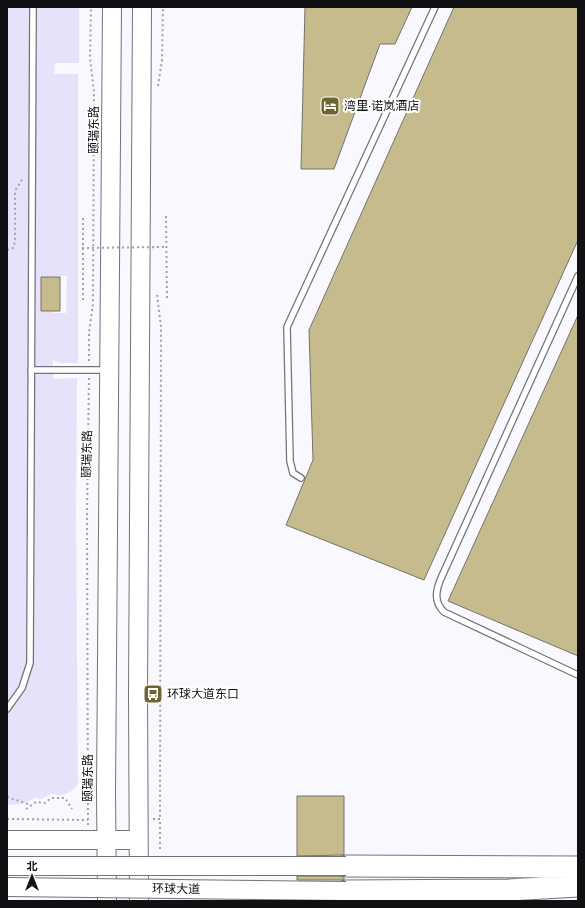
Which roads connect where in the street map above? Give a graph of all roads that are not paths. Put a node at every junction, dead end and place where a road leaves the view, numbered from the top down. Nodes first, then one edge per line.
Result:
1 (33, 7) edge
2 (112, 7) edge
3 (142, 7) edge
4 (435, 7) edge
5 (578, 276) edge
6 (31, 370) junction
7 (110, 370) junction
8 (301, 478) dead end
9 (578, 675) edge
10 (7, 709) edge
11 (7, 840) edge
12 (107, 840) junction
13 (138, 840) junction
14 (7, 866) edge
15 (346, 866) joint
16 (578, 867) edge
17 (578, 886) edge
18 (7, 887) edge
19 (509, 890) junction
20 (346, 891) joint
21 (107, 901) edge
22 (139, 901) edge
23 (572, 901) edge

1 - 6 lane
2 - 7 main road, 颐瑞东路
3 - 13 main road
4 - 8 lane
5 - 9 lane
6 - 7 lane
6 - 10 lane
7 - 12 main road, 颐瑞东路
11 - 12 main road
12 - 13 main road
12 - 21 main road, 颐瑞东路
13 - 22 main road
14 - 15 main road, 环球大道, bridge
15 - 16 highway
17 - 19 highway
18 - 20 main road, 环球大道, bridge
19 - 20 highway
19 - 23 highway

